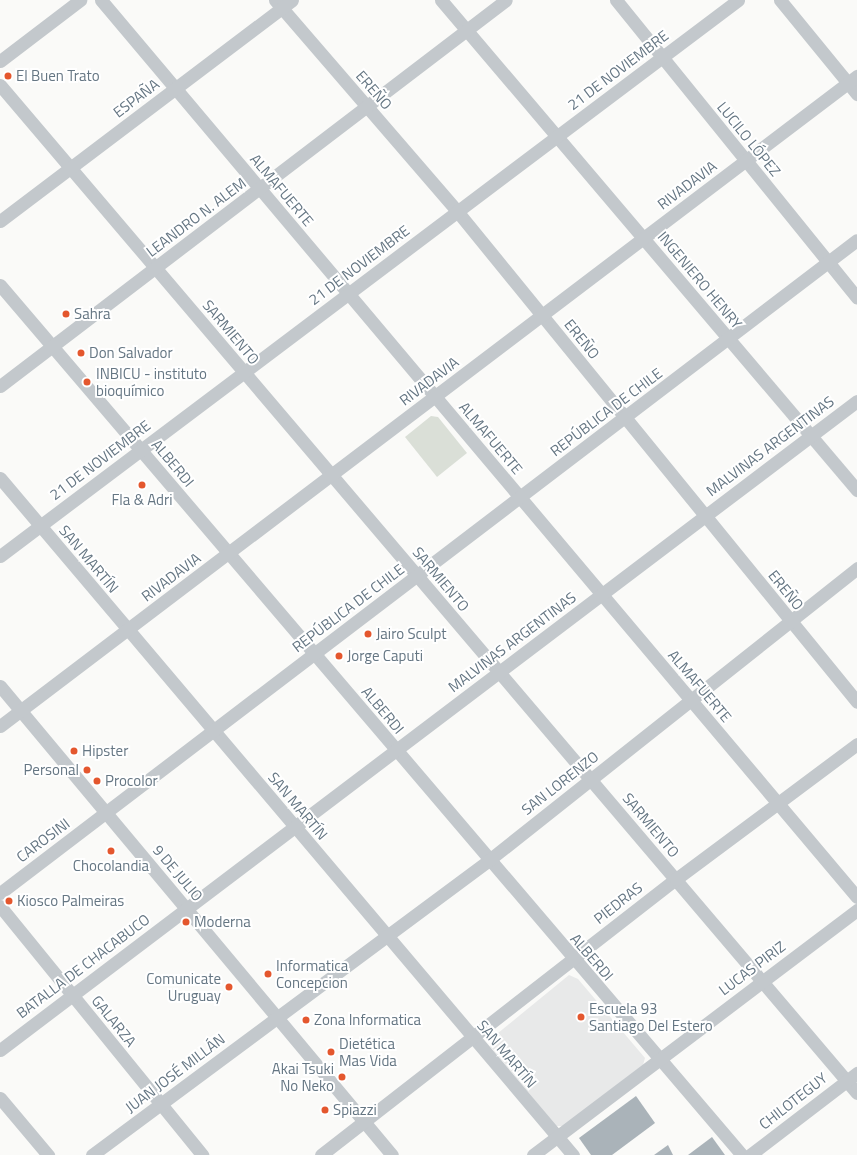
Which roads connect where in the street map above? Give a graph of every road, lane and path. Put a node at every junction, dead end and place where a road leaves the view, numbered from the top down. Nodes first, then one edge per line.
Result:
1 (80, 0) edge
2 (101, 0) edge
3 (441, 0) edge
4 (506, 0) edge
5 (616, 0) edge
6 (738, 0) edge
7 (780, 0) edge
8 (283, 2) edge
9 (467, 30) junction
10 (662, 57) junction
11 (0, 61) edge
12 (853, 80) edge
13 (0, 86) edge
14 (175, 88) junction
15 (857, 94) edge
16 (366, 106) junction
17 (557, 137) junction
18 (746, 161) junction
19 (70, 168) junction
20 (259, 188) junction
21 (457, 211) junction
22 (0, 221) edge
23 (644, 239) junction
24 (857, 240) edge
25 (828, 262) junction
26 (155, 268) junction
27 (0, 285) edge
28 (348, 294) junction
29 (857, 298) edge
30 (542, 315) junction
31 (729, 339) junction
32 (52, 346) junction
33 (244, 372) junction
34 (0, 386) edge
35 (435, 397) junction
36 (857, 401) edge
37 (625, 417) junction
38 (811, 436) junction
39 (140, 450) junction
40 (332, 475) junction
41 (0, 478) edge
42 (857, 490) edge
43 (520, 497) junction
44 (705, 516) junction
45 (40, 526) junction
46 (228, 553) junction
47 (0, 556) edge
48 (857, 568) edge
49 (417, 576) junction
50 (602, 594) junction
51 (790, 620) junction
52 (128, 630) junction
53 (314, 654) junction
54 (499, 672) junction
55 (0, 686) edge
56 (691, 700) junction
57 (857, 702) edge
58 (21, 711) junction
59 (0, 726) edge
60 (214, 731) junction
61 (857, 744) edge
62 (396, 750) junction
63 (591, 780) junction
64 (780, 805) junction
65 (106, 812) junction
66 (295, 827) junction
67 (489, 860) junction
68 (676, 879) junction
69 (0, 893) edge
70 (857, 897) edge
71 (0, 906) edge
72 (186, 908) junction
73 (857, 910) edge
74 (386, 935) junction
75 (573, 958) junction
76 (762, 980) junction
77 (72, 995) junction
78 (277, 1017) junction
79 (472, 1037) junction
80 (0, 1050) edge
81 (659, 1059) junction
82 (852, 1076) edge
83 (857, 1092) edge
84 (0, 1098) edge
85 (161, 1104) junction
86 (365, 1122) junction
87 (557, 1137) junction
88 (48, 1155) edge
89 (92, 1155) edge
90 (202, 1155) edge
91 (321, 1155) edge
92 (392, 1155) edge
93 (533, 1155) edge
94 (573, 1155) edge
95 (742, 1155) edge
96 (750, 1155) edge

1 - 11 street
2 - 14 street, ALMAFUERTE
3 - 9 street, INGENIERO HENRY
4 - 9 street, LEANDRO N. ALEM
5 - 10 street, LUCILO LÓPEZ
6 - 10 street, 21 DE NOVIEMBRE
7 - 12 street
8 - 14 street, ESPAÑA
8 - 16 street, EREÑO
9 - 16 street, LEANDRO N. ALEM
9 - 17 street, INGENIERO HENRY
10 - 17 street, 21 DE NOVIEMBRE
10 - 18 street, LUCILO LÓPEZ
12 - 15 street
12 - 18 street, RIVADAVIA
13 - 19 street, SARMIENTO
14 - 19 street, ESPAÑA
14 - 20 street, ALMAFUERTE
16 - 20 street, LEANDRO N. ALEM
16 - 21 street, EREÑO
17 - 21 street, 21 DE NOVIEMBRE
17 - 23 street, INGENIERO HENRY
18 - 23 street, RIVADAVIA
18 - 25 street, LUCILO LÓPEZ
19 - 22 street, ESPAÑA
19 - 26 street, SARMIENTO
20 - 26 street, LEANDRO N. ALEM
20 - 28 street, ALMAFUERTE
21 - 28 street, 21 DE NOVIEMBRE
21 - 30 street, EREÑO
23 - 30 street, RIVADAVIA
23 - 31 street, INGENIERO HENRY
24 - 25 street, REPÚBLICA DE CHILE
25 - 29 street, LUCILO LÓPEZ
25 - 31 street, REPÚBLICA DE CHILE
26 - 32 street, LEANDRO N. ALEM
26 - 33 street, SARMIENTO
27 - 32 street, ALBERDI
28 - 33 street, 21 DE NOVIEMBRE
28 - 35 street, ALMAFUERTE
30 - 35 street, RIVADAVIA
30 - 37 street, EREÑO
31 - 37 street, REPÚBLICA DE CHILE
31 - 38 street, INGENIERO HENRY
32 - 34 street, LEANDRO N. ALEM
32 - 39 street, ALBERDI
33 - 39 street, 21 DE NOVIEMBRE
33 - 40 street, SARMIENTO
35 - 40 street, RIVADAVIA
35 - 43 street, ALMAFUERTE
36 - 38 street, MALVINAS ARGENTINAS
37 - 43 street, REPÚBLICA DE CHILE
37 - 44 street, EREÑO
38 - 42 street, INGENIERO HENRY
38 - 44 street, MALVINAS ARGENTINAS
39 - 45 street, 21 DE NOVIEMBRE
39 - 46 street, ALBERDI
40 - 46 street, RIVADAVIA
40 - 49 street, SARMIENTO
41 - 45 street, SAN MARTÍN
43 - 49 street, REPÚBLICA DE CHILE
43 - 50 street, ALMAFUERTE
44 - 50 street, MALVINAS ARGENTINAS
44 - 51 street, EREÑO
45 - 47 street, 21 DE NOVIEMBRE
45 - 52 street, SAN MARTÍN
46 - 52 street, RIVADAVIA
46 - 53 street, ALBERDI
48 - 51 street, SAN LORENZO
49 - 53 street, REPÚBLICA DE CHILE
49 - 54 street, SARMIENTO
50 - 54 street, MALVINAS ARGENTINAS
50 - 56 street, ALMAFUERTE
51 - 56 street, SAN LORENZO
51 - 57 street, EREÑO
52 - 58 street, RIVADAVIA
52 - 60 street, SAN MARTÍN
53 - 60 street, REPÚBLICA DE CHILE
53 - 62 street, ALBERDI
54 - 62 street, MALVINAS ARGENTINAS
54 - 63 street, SARMIENTO
55 - 58 street, 9 DE JULIO
56 - 63 street, SAN LORENZO
56 - 64 street, ALMAFUERTE
58 - 59 street, RIVADAVIA
58 - 65 street, 9 DE JULIO
60 - 65 street, REPÚBLICA DE CHILE
60 - 66 street, SAN MARTÍN
61 - 64 street, PIEDRAS
62 - 66 street, MALVINAS ARGENTINAS
62 - 67 street, ALBERDI
63 - 67 street, SAN LORENZO
63 - 68 street, SARMIENTO
64 - 68 street, PIEDRAS
64 - 70 street, ALMAFUERTE
65 - 69 street, CAROSINI
65 - 72 street, 9 DE JULIO
66 - 72 street, MALVINAS ARGENTINAS
66 - 74 street, SAN MARTÍN
67 - 74 street, SAN LORENZO
67 - 75 street, ALBERDI
68 - 75 street, PIEDRAS
68 - 76 street, SARMIENTO
71 - 77 street, GALARZA
72 - 77 street, BATALLA DE CHACABUCO
72 - 78 street, 9 DE JULIO
73 - 76 street, LUCAS PIRIZ
74 - 78 street, SAN LORENZO
74 - 79 street, SAN MARTÍN
75 - 79 street, PIEDRAS
75 - 81 street, ALBERDI
76 - 81 street, LUCAS PIRIZ
76 - 82 street, SARMIENTO
77 - 80 street, BATALLA DE CHACABUCO
77 - 85 street, GALARZA
78 - 85 street, JUAN JOSÉ MILLÁN
78 - 86 street, 9 DE JULIO
79 - 86 street, PIEDRAS
79 - 87 street, SAN MARTÍN
81 - 87 street, LUCAS PIRIZ
81 - 95 street, ALBERDI
82 - 83 street, SARMIENTO
82 - 96 street, CHILOTEGUY
84 - 88 street
85 - 89 street, JUAN JOSÉ MILLÁN
85 - 90 street, GALARZA
86 - 91 street, PIEDRAS
86 - 92 street, 9 DE JULIO
87 - 93 street, LUCAS PIRIZ
87 - 94 street, SAN MARTÍN

